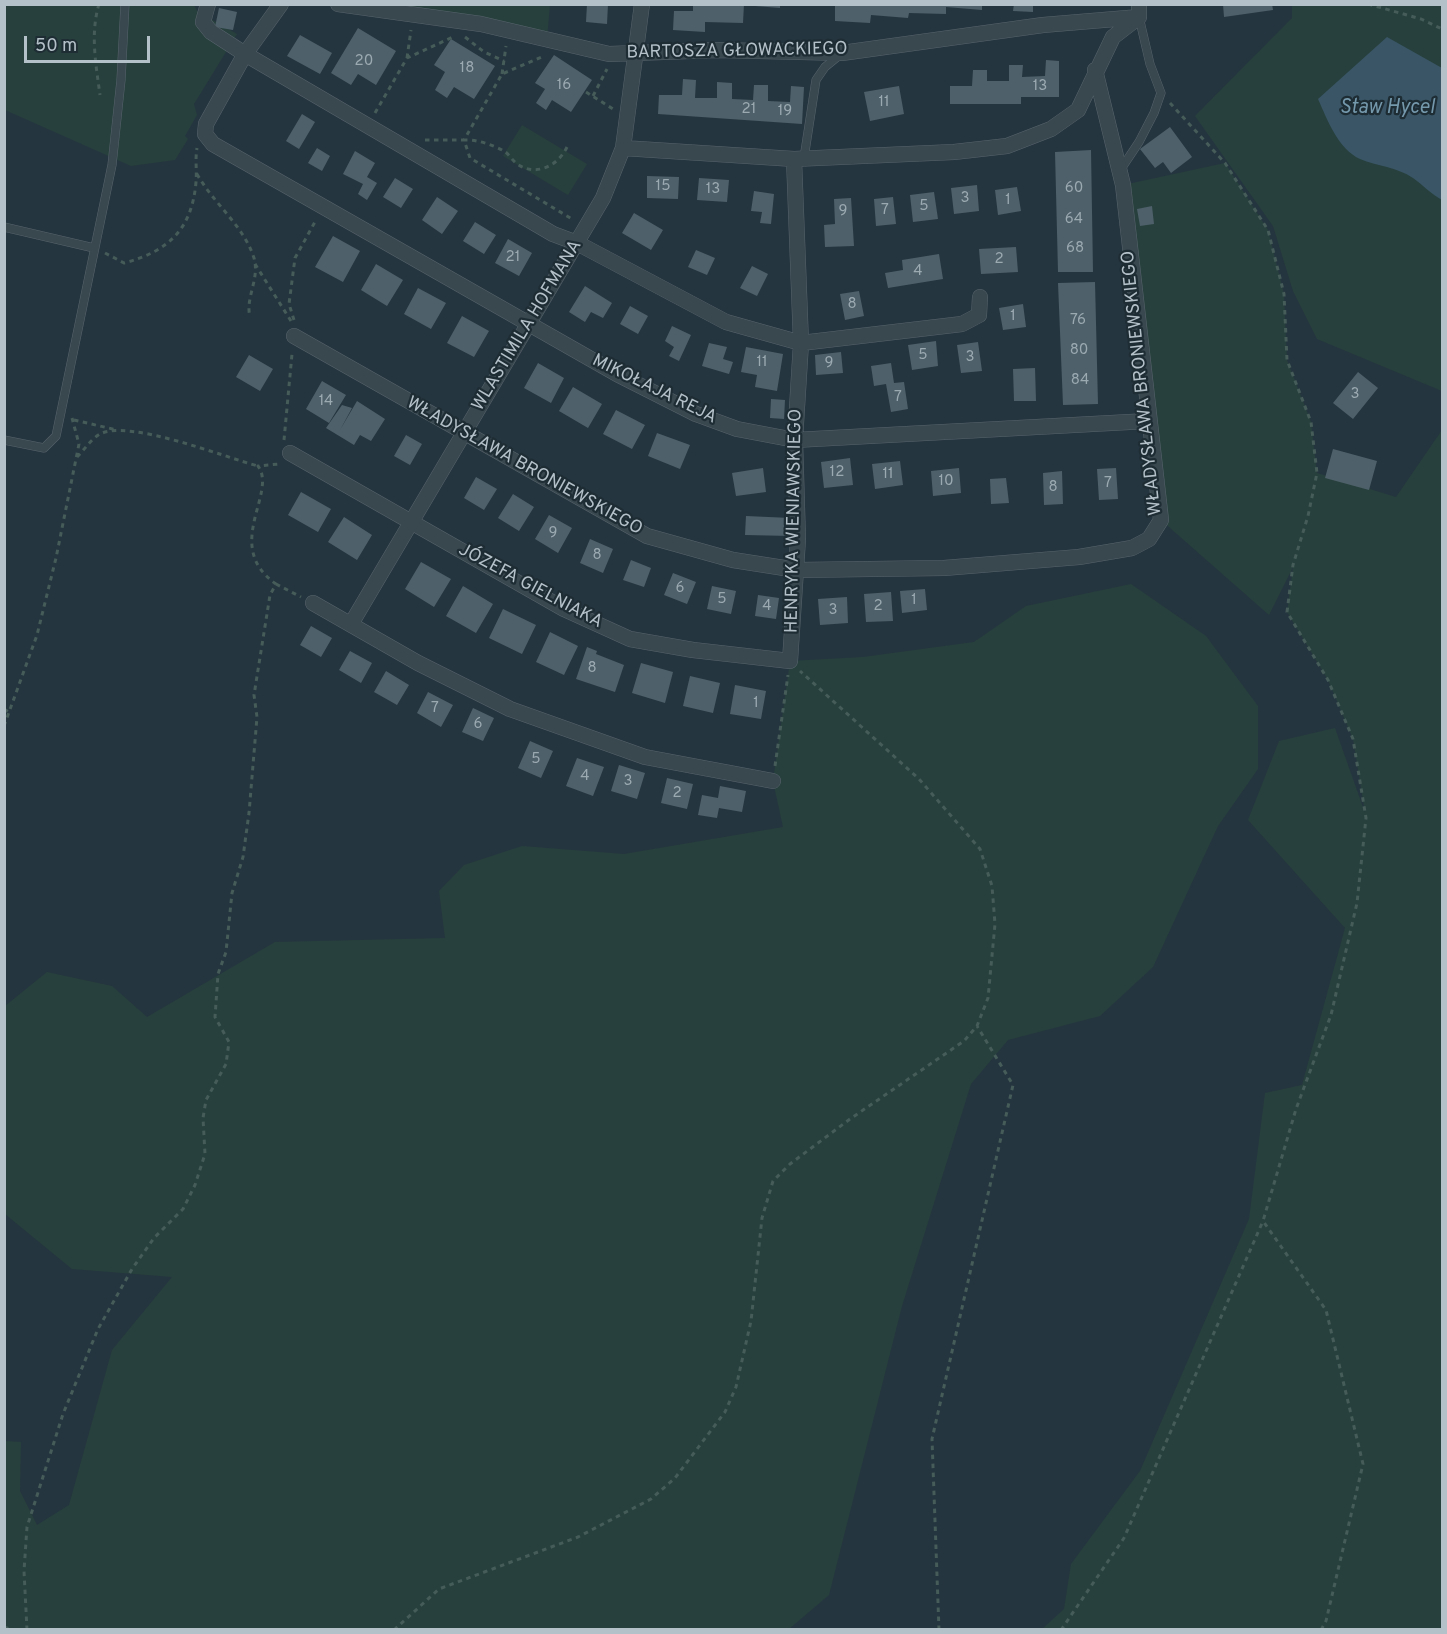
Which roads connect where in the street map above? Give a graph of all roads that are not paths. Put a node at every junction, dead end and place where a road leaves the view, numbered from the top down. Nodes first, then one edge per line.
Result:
1 (125, 4) edge
2 (208, 4) edge
3 (281, 4) edge
4 (338, 4) edge
5 (642, 4) edge
6 (1139, 11) edge
7 (630, 53) junction
8 (842, 53) junction
9 (245, 54) junction
10 (1095, 70) junction
11 (623, 147) junction
12 (799, 158) junction
13 (1120, 170) junction
14 (4, 227) edge
15 (577, 243) junction
16 (94, 248) junction
17 (980, 297) dead end
18 (530, 325) junction
19 (294, 336) road end
20 (801, 343) junction
21 (1148, 421) junction
22 (465, 432) junction
23 (4, 440) edge
24 (795, 440) junction
25 (290, 453) road end
26 (413, 522) junction
27 (797, 570) junction
28 (313, 603) road end
29 (351, 624) junction
30 (790, 661) joint
31 (773, 781) road end

1 - 16 lane
2 - 9 street
3 - 9 street
4 - 7 street, BARTOSZA GŁOWACKIEGO
5 - 7 street, WLASTIMILA HOFMANA
6 - 8 street, BARTOSZA GŁOWACKIEGO
6 - 10 street
6 - 13 lane
7 - 8 street, BARTOSZA GŁOWACKIEGO
7 - 11 street, WLASTIMILA HOFMANA
8 - 12 lane
9 - 15 street
9 - 18 street, MIKOŁAJA REJA
10 - 12 street
10 - 13 street, WŁADYSŁAWA BRONIEWSKIEGO
11 - 12 street
11 - 15 street, WLASTIMILA HOFMANA
12 - 20 street, HENRYKA WIENIAWSKIEGO
13 - 21 street, WŁADYSŁAWA BRONIEWSKIEGO
14 - 16 lane
15 - 18 street, WLASTIMILA HOFMANA
15 - 20 street
16 - 23 lane
17 - 20 street
18 - 22 street, WLASTIMILA HOFMANA
18 - 24 street, MIKOŁAJA REJA
19 - 22 street, WŁADYSŁAWA BRONIEWSKIEGO
20 - 24 street, HENRYKA WIENIAWSKIEGO
21 - 24 street, MIKOŁAJA REJA
21 - 27 street, WŁADYSŁAWA BRONIEWSKIEGO
22 - 26 street, WLASTIMILA HOFMANA
22 - 27 street, WŁADYSŁAWA BRONIEWSKIEGO
24 - 27 street, HENRYKA WIENIAWSKIEGO
25 - 26 street, JÓZEFA GIELNIAKA
26 - 29 street, WLASTIMILA HOFMANA
26 - 30 street, JÓZEFA GIELNIAKA
27 - 30 street, HENRYKA WIENIAWSKIEGO
28 - 29 street
29 - 31 street

